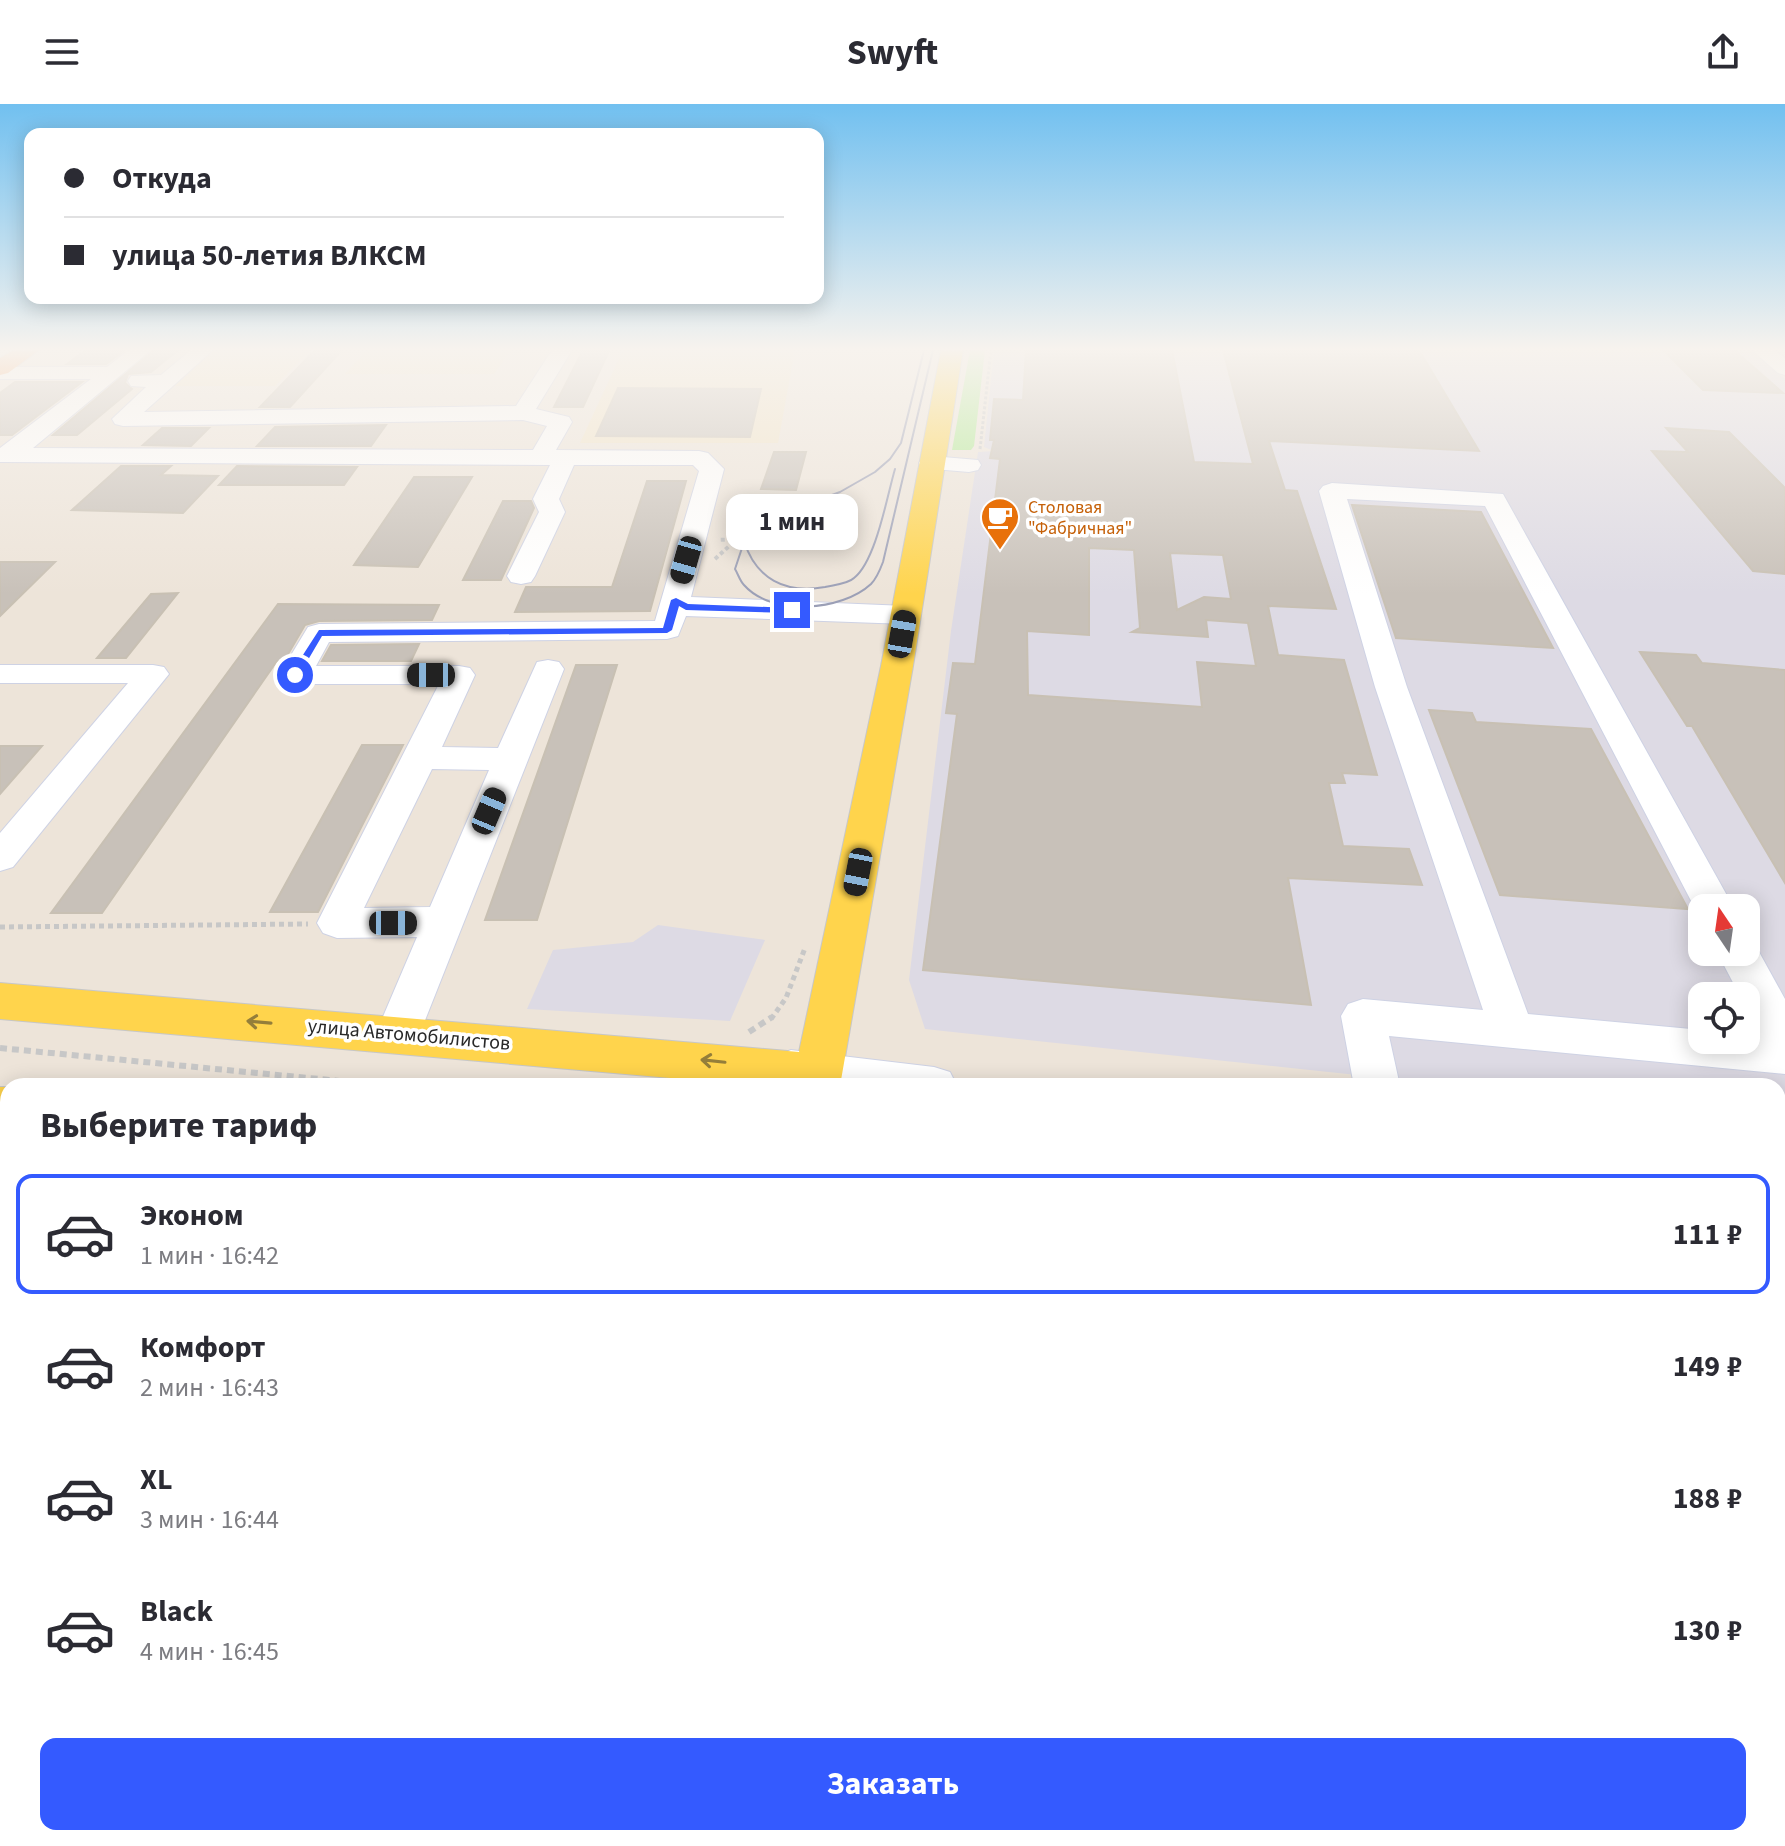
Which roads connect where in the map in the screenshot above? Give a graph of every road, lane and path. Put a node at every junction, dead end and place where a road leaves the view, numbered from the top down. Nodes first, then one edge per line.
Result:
1 (35, 431) edge
2 (108, 431) edge
3 (559, 431) edge
4 (937, 431) edge
5 (982, 431) edge
6 (4, 455) edge
7 (79, 455) junction
8 (554, 456) junction
9 (931, 463) junction
10 (968, 465) joint
11 (521, 576) dead end
12 (676, 600) junction
13 (906, 615) junction
14 (548, 669) dead end
15 (0, 674) edge
16 (420, 758) junction
17 (511, 759) junction
18 (0, 858) edge
19 (1706, 894) edge
20 (443, 922) junction
21 (337, 923) junction
22 (0, 927) edge
23 (808, 934) dead end
24 (1745, 966) edge
25 (0, 1001) edge
26 (1512, 1030) junction
27 (398, 1033) junction
28 (1785, 1040) edge
29 (0, 1048) edge
30 (1785, 1056) edge
31 (729, 1063) junction
32 (309, 1078) edge
33 (803, 1078) edge
34 (1375, 1078) edge

1 - 6 street
2 - 7 street
3 - 8 street
4 - 9 main road
5 - 10 path
6 - 7 street
7 - 8 street
8 - 11 street
8 - 12 street
9 - 10 street
9 - 13 main road
12 - 13 street
12 - 16 street
13 - 33 main road
14 - 17 street
15 - 18 street
16 - 17 street
16 - 21 street
17 - 20 street
19 - 26 street
20 - 21 street
20 - 27 street
21 - 22 path
23 - 31 path
24 - 28 street
27 -> 25 main road, улица Автомобилистов
26 - 30 street
26 - 34 street
31 -> 27 main road, улица Автомобилистов
29 - 32 path
31 - 33 main road, улица Автомобилистов

